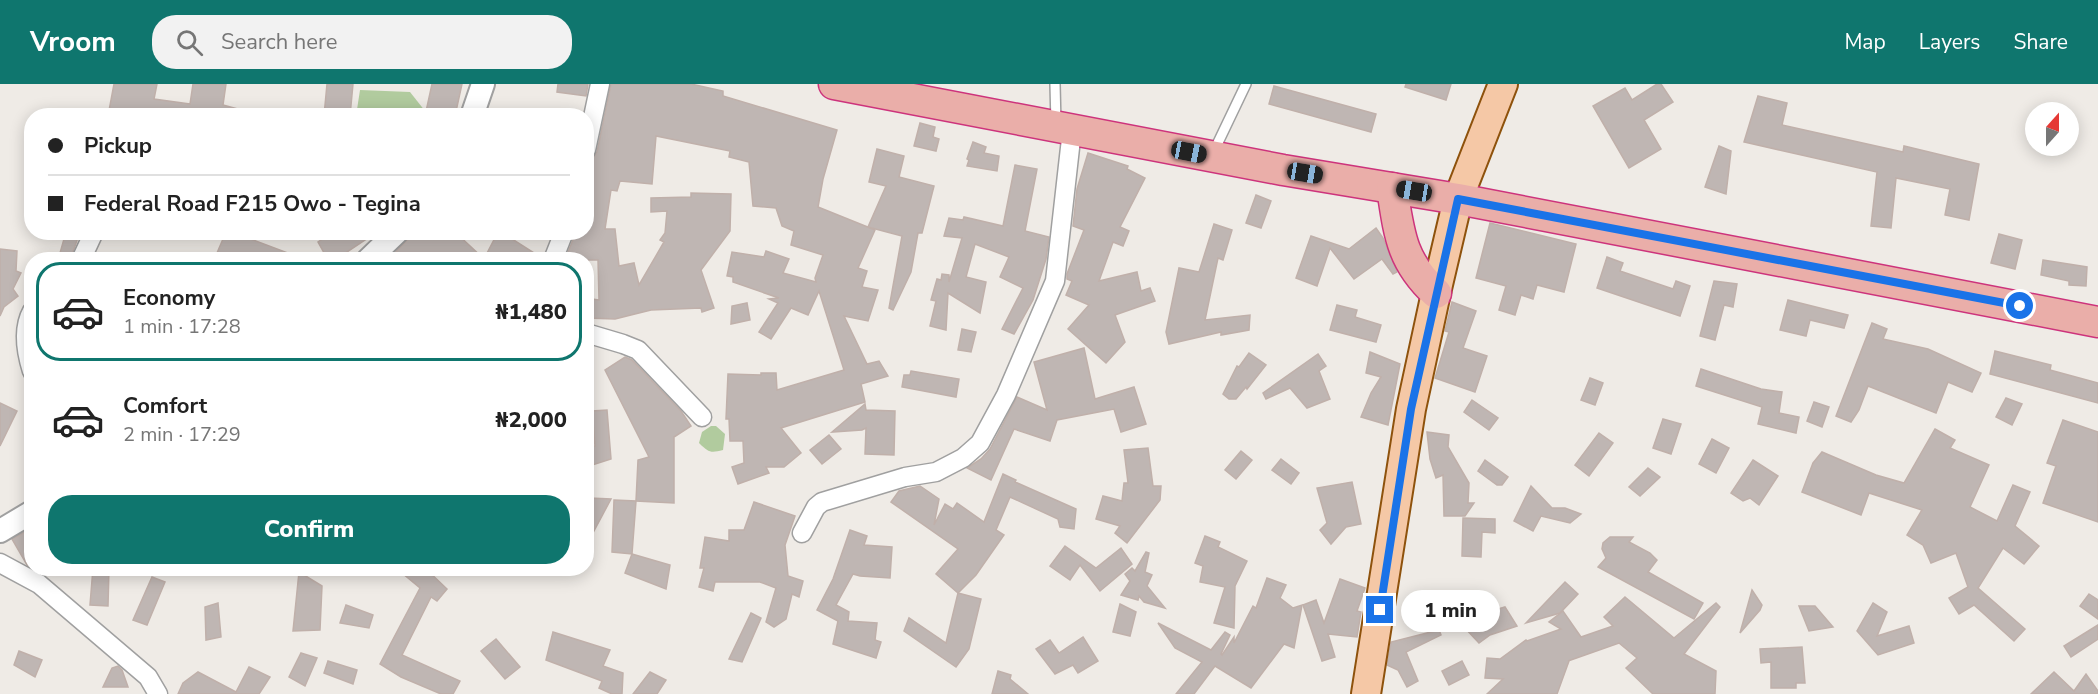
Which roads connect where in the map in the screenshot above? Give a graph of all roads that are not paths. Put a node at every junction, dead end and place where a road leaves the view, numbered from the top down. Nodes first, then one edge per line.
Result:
1 (483, 84) edge
2 (600, 84) edge
3 (834, 84) edge
4 (1055, 84) edge
5 (1246, 84) edge
6 (1503, 84) edge
7 (475, 108) edge
8 (594, 112) edge
9 (1064, 128) junction
10 (1212, 156) junction
11 (1392, 188) junction
12 (1458, 199) junction
13 (389, 240) edge
14 (377, 252) edge
15 (1436, 293) junction
16 (2098, 322) edge
17 (594, 335) edge
18 (702, 417) dead end
19 (24, 517) edge
20 (0, 531) edge
21 (802, 532) dead end
22 (0, 563) edge
23 (24, 576) edge
24 (24, 576) edge
25 (158, 694) edge
26 (1366, 694) edge

1 - 7 street
2 - 8 street
3 - 9 highway
4 - 9 lane
5 - 10 lane
6 - 12 main road
9 - 10 highway
9 - 21 street
10 - 11 highway
11 - 12 highway
11 - 15 highway
12 - 15 main road
12 - 16 highway
13 - 14 street
15 - 26 main road
17 - 18 street
19 - 20 street
22 - 23 street
24 - 25 street

